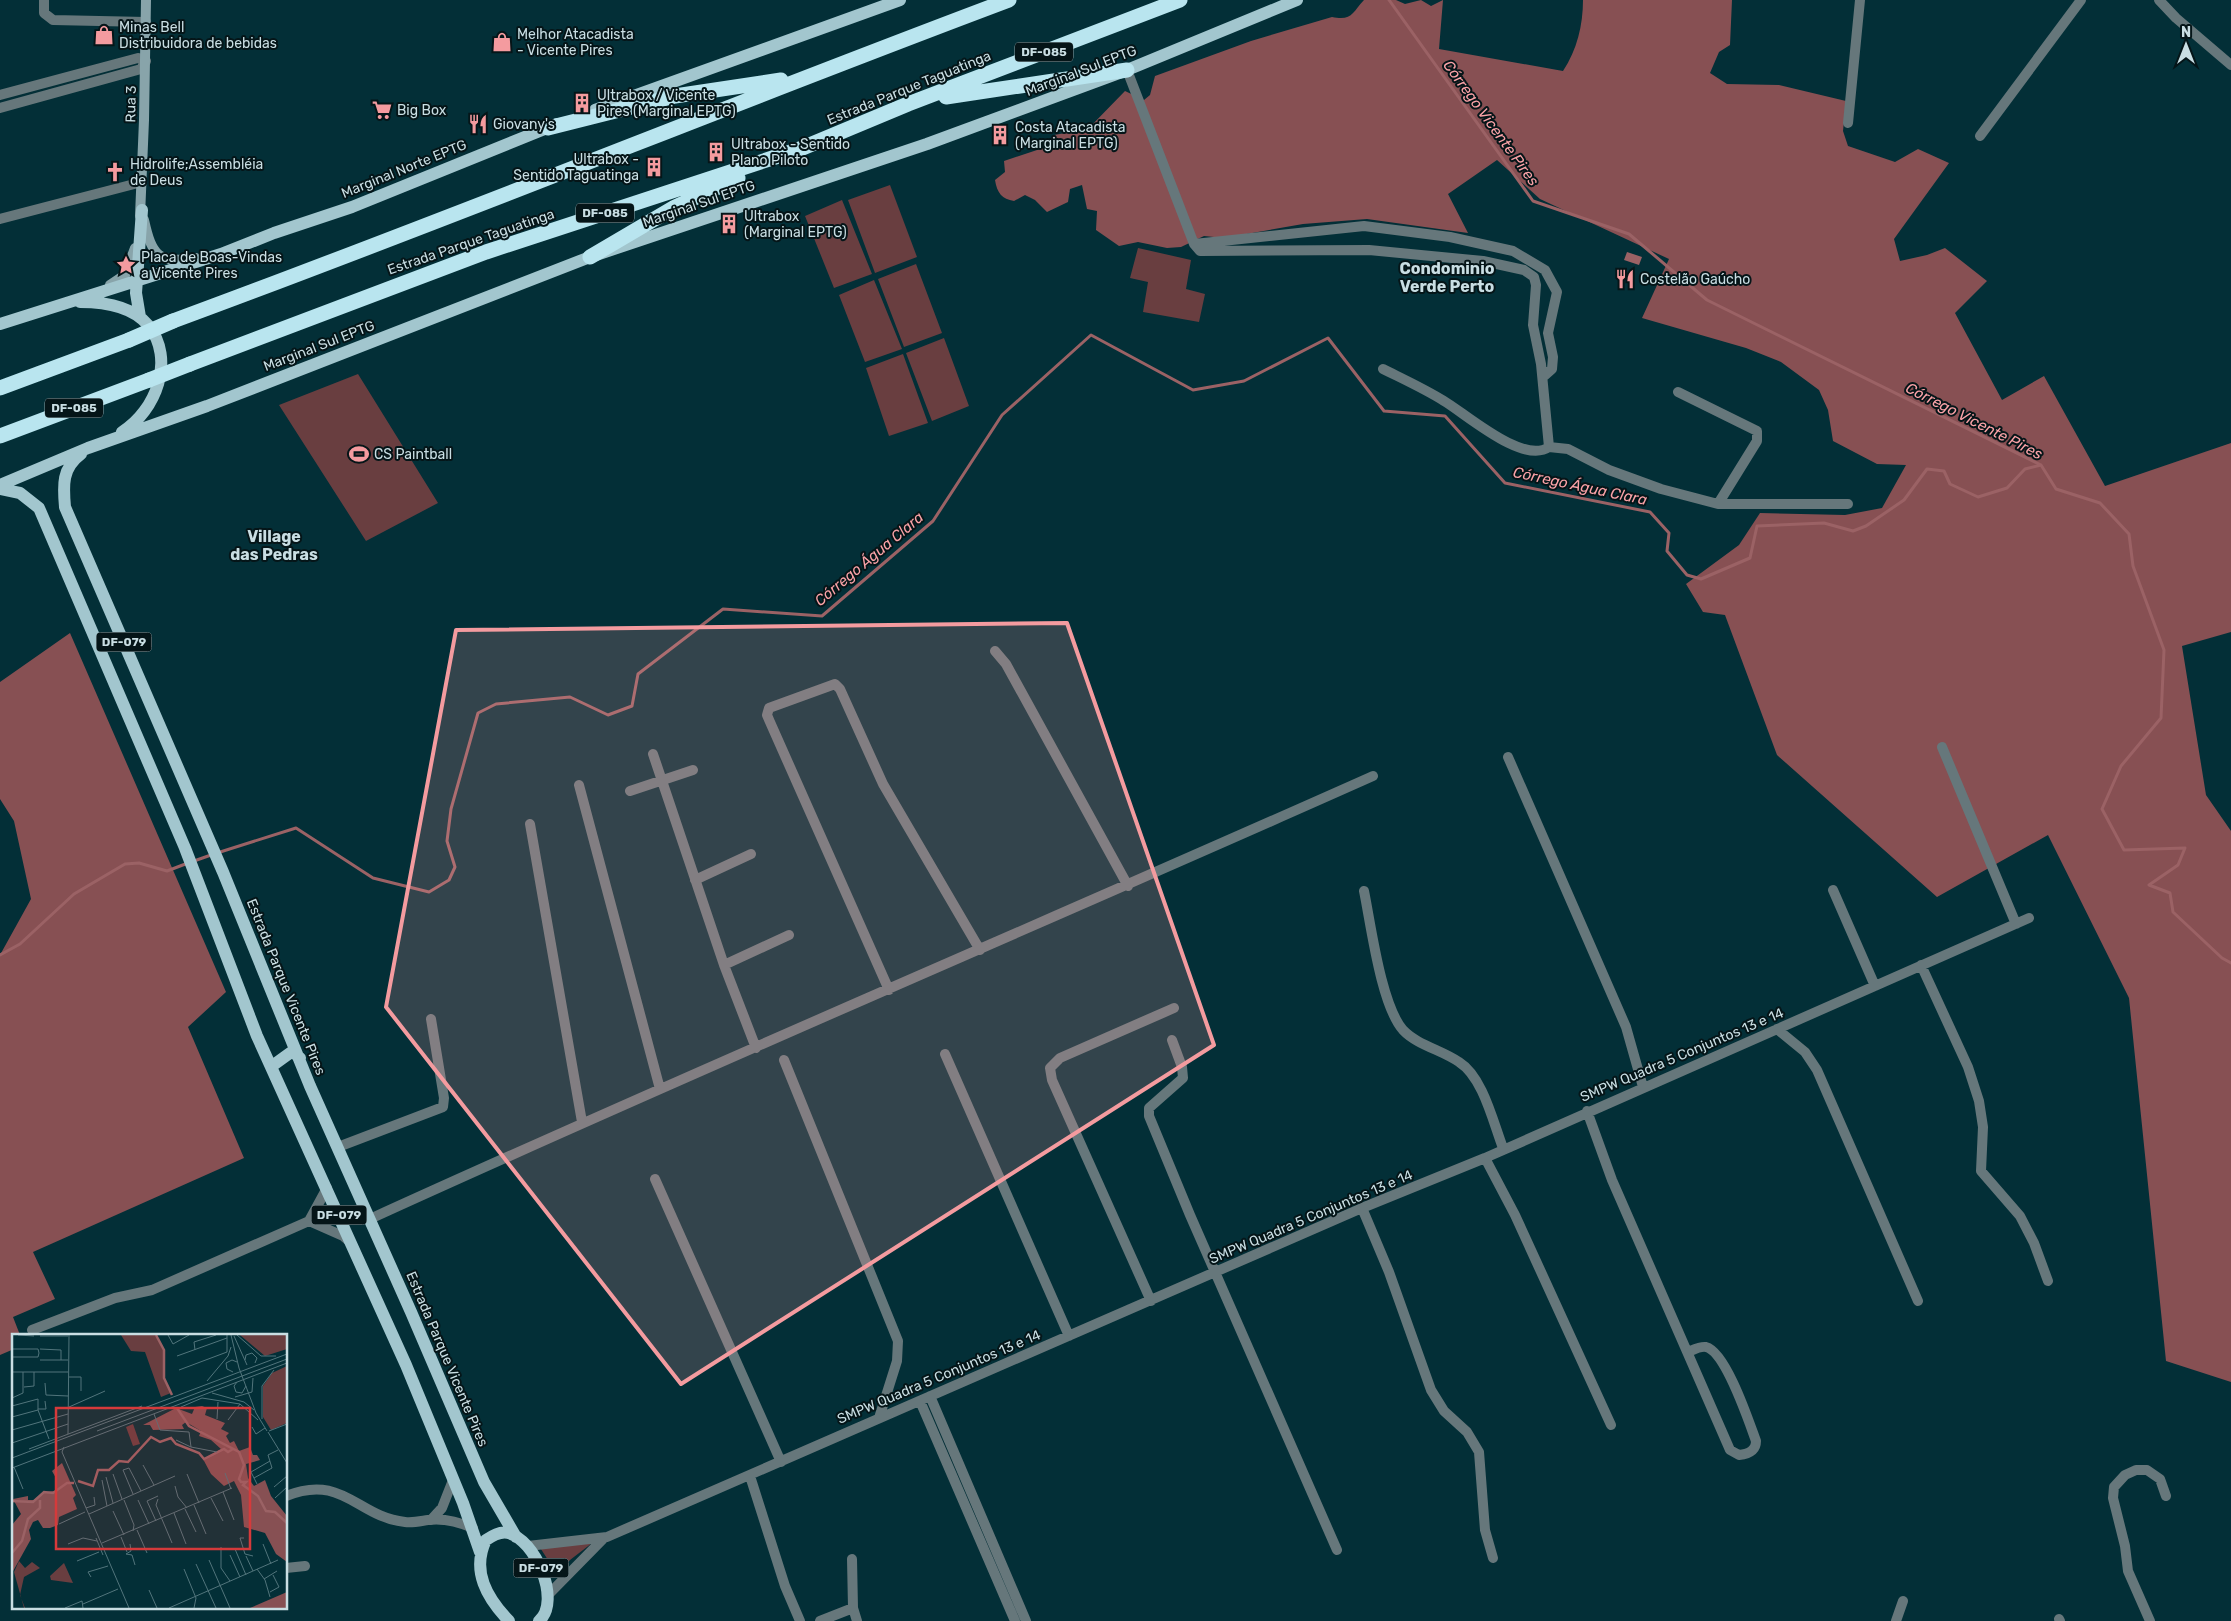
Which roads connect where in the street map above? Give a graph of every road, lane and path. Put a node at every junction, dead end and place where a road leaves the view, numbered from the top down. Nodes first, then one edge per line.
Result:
1 (44, 0) edge
2 (146, 0) edge
3 (900, 0) edge
4 (1009, 0) edge
5 (1180, 0) edge
6 (1297, 0) edge
7 (1860, 0) edge
8 (2081, 0) edge
9 (2160, 0) edge
10 (146, 22) junction
11 (146, 61) junction
12 (2231, 65) edge
13 (1127, 70) junction
14 (807, 76) junction
15 (0, 95) edge
16 (908, 104) junction
17 (0, 108) edge
18 (1848, 123) dead end
19 (548, 128) junction
20 (1980, 136) dead end
21 (800, 150) junction
22 (142, 182) junction
23 (142, 210) junction
24 (0, 219) edge
25 (1194, 244) junction
26 (221, 254) junction
27 (590, 257) junction
28 (137, 281) junction
29 (93, 294) junction
30 (65, 302) junction
31 (140, 317) junction
32 (0, 324) edge
33 (1383, 369) dead end
34 (1542, 377) junction
35 (0, 388) edge
36 (1678, 392) dead end
37 (0, 436) edge
38 (107, 441) junction
39 (1549, 447) junction
40 (88, 448) junction
41 (0, 485) edge
42 (0, 489) edge
43 (1718, 504) junction
44 (1848, 504) dead end
45 (995, 651) dead end
46 (1942, 747) dead end
47 (653, 754) dead end
48 (1508, 757) dead end
49 (693, 770) dead end
50 (1373, 776) dead end
51 (662, 780) junction
52 (579, 784) dead end
53 (630, 790) dead end
54 (530, 824) dead end
55 (751, 854) dead end
56 (695, 880) junction
57 (1128, 886) junction
58 (1833, 890) dead end
59 (1364, 891) dead end
60 (2028, 918) dead end
61 (2016, 924) junction
62 (789, 935) dead end
63 (980, 950) junction
64 (724, 965) junction
65 (1921, 965) junction
66 (1875, 986) junction
67 (889, 990) junction
68 (1174, 1008) dead end
69 (431, 1019) dead end
70 (1777, 1029) junction
71 (1172, 1040) dead end
72 (756, 1048) junction
73 (945, 1054) dead end
74 (300, 1058) junction
75 (784, 1060) dead end
76 (272, 1066) junction
77 (1643, 1087) junction
78 (660, 1089) junction
79 (1587, 1111) junction
80 (582, 1122) junction
81 (338, 1148) junction
82 (1503, 1148) junction
83 (1485, 1158) junction
84 (655, 1179) dead end
85 (327, 1188) junction
86 (1362, 1208) junction
87 (370, 1219) junction
88 (309, 1221) junction
89 (352, 1243) junction
90 (1216, 1273) junction
91 (2048, 1281) dead end
92 (1151, 1301) junction
93 (1918, 1302) dead end
94 (32, 1330) dead end
95 (1069, 1336) junction
96 (1688, 1352) junction
97 (930, 1396) junction
98 (920, 1401) junction
99 (879, 1418) junction
100 (1611, 1425) dead end
101 (781, 1462) junction
102 (956, 1472) junction
103 (750, 1476) junction
104 (453, 1480) junction
105 (288, 1495) edge
106 (2166, 1496) dead end
107 (431, 1520) junction
108 (473, 1528) junction
109 (516, 1537) junction
110 (604, 1538) junction
111 (528, 1546) junction
112 (1337, 1550) dead end
113 (480, 1552) junction
114 (1493, 1558) dead end
115 (852, 1559) dead end
116 (305, 1566) dead end
117 (288, 1568) edge
118 (548, 1600) junction
119 (1903, 1601) dead end
120 (852, 1608) junction
121 (505, 1619) edge
122 (539, 1621) edge
123 (551, 1621) edge
124 (800, 1621) edge
125 (820, 1621) edge
126 (857, 1621) edge
127 (1015, 1621) edge
128 (1026, 1621) edge
129 (1896, 1621) edge
130 (2150, 1621) edge

1 - 10 street
2 - 10 main road, Rua 3
3 - 19 main road, Marginal Norte EPTG
4 - 14 highway, Estrada Parque Taguatinga
5 - 16 highway, Estrada Parque Taguatinga / DF-085
6 - 13 main road, Marginal Sul EPTG
7 - 18 street
8 - 20 street
9 - 12 street
10 - 11 main road, Rua 3
11 - 15 street
11 - 17 street
11 - 22 main road, Rua 3
13 - 16 highway
13 - 25 street
13 - 27 main road, Marginal Sul EPTG
14 - 19 highway
14 - 35 highway, Estrada Parque Taguatinga, bridge
16 - 21 highway, Estrada Parque Taguatinga / DF-085
19 - 26 main road, Marginal Norte EPTG
21 - 27 highway
21 - 37 highway, Estrada Parque Taguatinga / DF-085, bridge
22 - 23 main road, Rua 3
22 - 24 street
23 - 26 main road
23 - 28 main road
23 - 29 main road
25 - 34 street
25 - 34 street
26 - 28 main road, Marginal Norte EPTG
27 - 38 main road, Marginal Sul EPTG
28 - 29 main road, Marginal Norte EPTG
28 - 31 main road
29 - 30 main road, Marginal Norte EPTG
30 - 31 main road
30 - 32 main road, Marginal Norte EPTG
31 - 38 main road
33 - 39 street
34 - 39 street
36 - 43 street
38 - 40 main road, Marginal Sul EPTG
39 - 43 street
40 - 41 main road, Marginal Sul EPTG
40 - 74 main road, Estrada Parque Vicente Pires / DF-079
42 - 76 main road, DF-079
43 - 44 street
45 - 57 street
46 - 61 street
47 - 51 street
48 - 77 street
49 - 51 street
50 - 57 street
51 - 53 street
51 - 56 street
52 - 78 street
54 - 80 street
55 - 56 street
56 - 64 street
57 - 63 street
58 - 66 street
59 - 82 street
60 - 61 street, SMPW Quadra 5 Conjuntos 13 e 14
61 - 65 street, SMPW Quadra 5 Conjuntos 13 e 14
62 - 64 street
63 - 67 street
63 - 67 street
64 - 72 street
65 - 66 street, SMPW Quadra 5 Conjuntos 13 e 14
65 - 91 street
66 - 70 street, SMPW Quadra 5 Conjuntos 13 e 14
67 - 72 street
68 - 92 street
69 - 81 street
70 - 77 street, SMPW Quadra 5 Conjuntos 13 e 14
70 - 93 street
71 - 90 street
72 - 78 street
73 - 95 street
74 - 76 main road
74 - 81 main road, Estrada Parque Vicente Pires / DF-079
75 - 99 street
76 - 85 main road, DF-079
77 - 79 street, SMPW Quadra 5 Conjuntos 13 e 14
78 - 80 street
79 - 82 street, SMPW Quadra 5 Conjuntos 13 e 14
79 - 96 street
80 - 87 street
81 - 87 main road, Estrada Parque Vicente Pires / DF-079
82 - 83 street, SMPW Quadra 5 Conjuntos 13 e 14
83 - 86 street, SMPW Quadra 5 Conjuntos 13 e 14
83 - 100 street
84 - 101 street
85 - 88 street
85 - 89 main road, DF-079
86 - 90 street, SMPW Quadra 5 Conjuntos 13 e 14
86 - 114 street
87 - 109 main road, Estrada Parque Vicente Pires / DF-079
88 - 89 street
88 - 94 street
89 - 104 main road, DF-079
90 - 92 street, SMPW Quadra 5 Conjuntos 13 e 14
90 - 112 street
92 - 95 street, SMPW Quadra 5 Conjuntos 13 e 14
95 - 97 street, SMPW Quadra 5 Conjuntos 13 e 14
96 - 96 street
97 - 98 street, SMPW Quadra 5 Conjuntos 13 e 14
97 - 102 street
98 - 99 street, SMPW Quadra 5 Conjuntos 13 e 14
98 - 102 street
99 - 101 street, SMPW Quadra 5 Conjuntos 13 e 14
101 - 103 street, SMPW Quadra 5 Conjuntos 13 e 14
102 - 127 street
102 - 128 street
103 - 110 street, SMPW Quadra 5 Conjuntos 13 e 14
103 - 124 street
104 - 107 street
104 - 108 main road, DF-079
105 - 107 street
106 - 130 street
107 - 108 street
108 - 113 main road, DF-079
109 - 111 main road, DF-079
109 - 113 main road
110 - 111 street, SMPW Quadra 5 Conjuntos 13 e 14
110 - 118 street, SMPW Quadra 5 Conjuntos 13 e 14
111 - 118 main road, DF-079
113 - 121 main road, DF-079
115 - 120 street
116 - 117 street
118 - 122 main road
118 - 123 main road, DF-079
119 - 129 street
120 - 125 street
120 - 126 street

